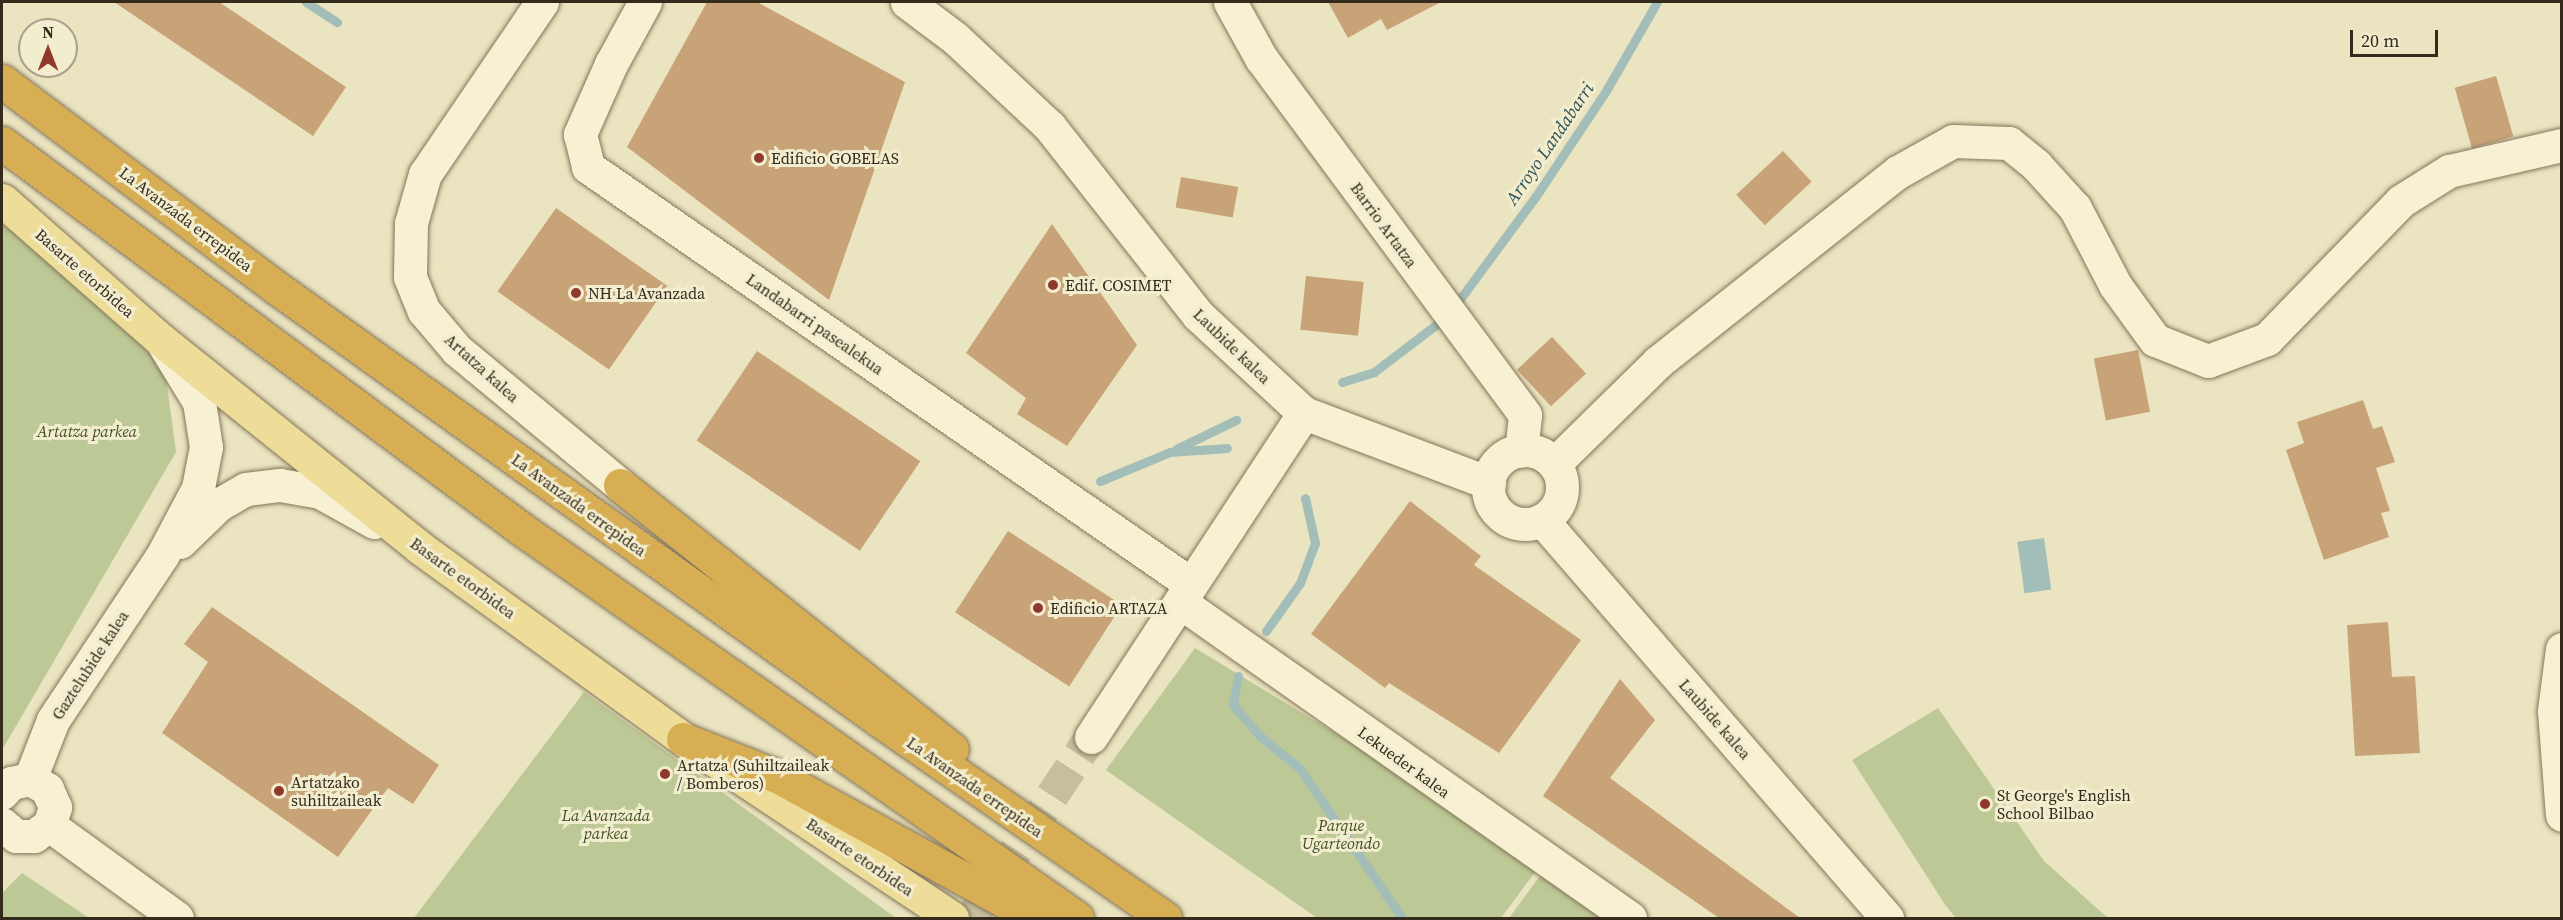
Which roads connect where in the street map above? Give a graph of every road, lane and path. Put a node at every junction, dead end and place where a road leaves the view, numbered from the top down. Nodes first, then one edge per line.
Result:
1 (542, 2) edge
2 (645, 2) edge
3 (907, 2) edge
4 (1230, 2) edge
5 (2, 81) edge
6 (2, 143) edge
7 (2562, 145) edge
8 (2, 171) edge
9 (2, 200) edge
10 (161, 340) junction
11 (265, 340) junction
12 (1304, 413) junction
13 (1521, 451) junction
14 (1554, 464) junction
15 (1489, 483) junction
16 (620, 485) joint
17 (1542, 520) junction
18 (419, 547) junction
19 (162, 556) junction
20 (1186, 593) junction
21 (2562, 648) edge
22 (1091, 737) tunnel mouth
23 (683, 739) junction
24 (16, 786) edge
25 (2562, 815) edge
26 (2, 824) edge
27 (49, 825) junction
28 (1073, 855) junction
29 (177, 918) edge
30 (952, 918) edge
31 (1035, 918) edge
32 (1077, 918) edge
33 (1165, 918) edge
34 (1630, 918) edge
35 (1887, 918) edge

1 - 16 street, Artatza kalea
2 - 20 street, Landabarri pasealekua
3 - 12 street, Laubide kalea
4 - 13 street, Barrio Artatza
5 - 28 highway, La Avanzada errepidea
6 - 11 highway
7 - 14 street
8 - 11 highway
9 - 10 main road, Basarte etorbidea
10 - 18 main road, Basarte etorbidea
10 - 19 street, Gaztelubide kalea
11 - 32 highway
12 - 15 street, Laubide kalea
12 - 20 street
13 - 14 street
13 - 15 street
14 - 17 street
15 - 17 street
16 - 28 highway
17 - 35 street, Laubide kalea
18 - 19 street, Gaztelubide kalea
18 - 23 main road, Basarte etorbidea
19 - 24 street, Gaztelubide kalea
20 - 22 street
20 - 34 street, Lekueder kalea
21 - 25 street
23 - 30 main road, Basarte etorbidea
23 - 31 highway
24 - 27 street
26 - 27 street
27 - 29 street
28 - 33 highway, La Avanzada errepidea

